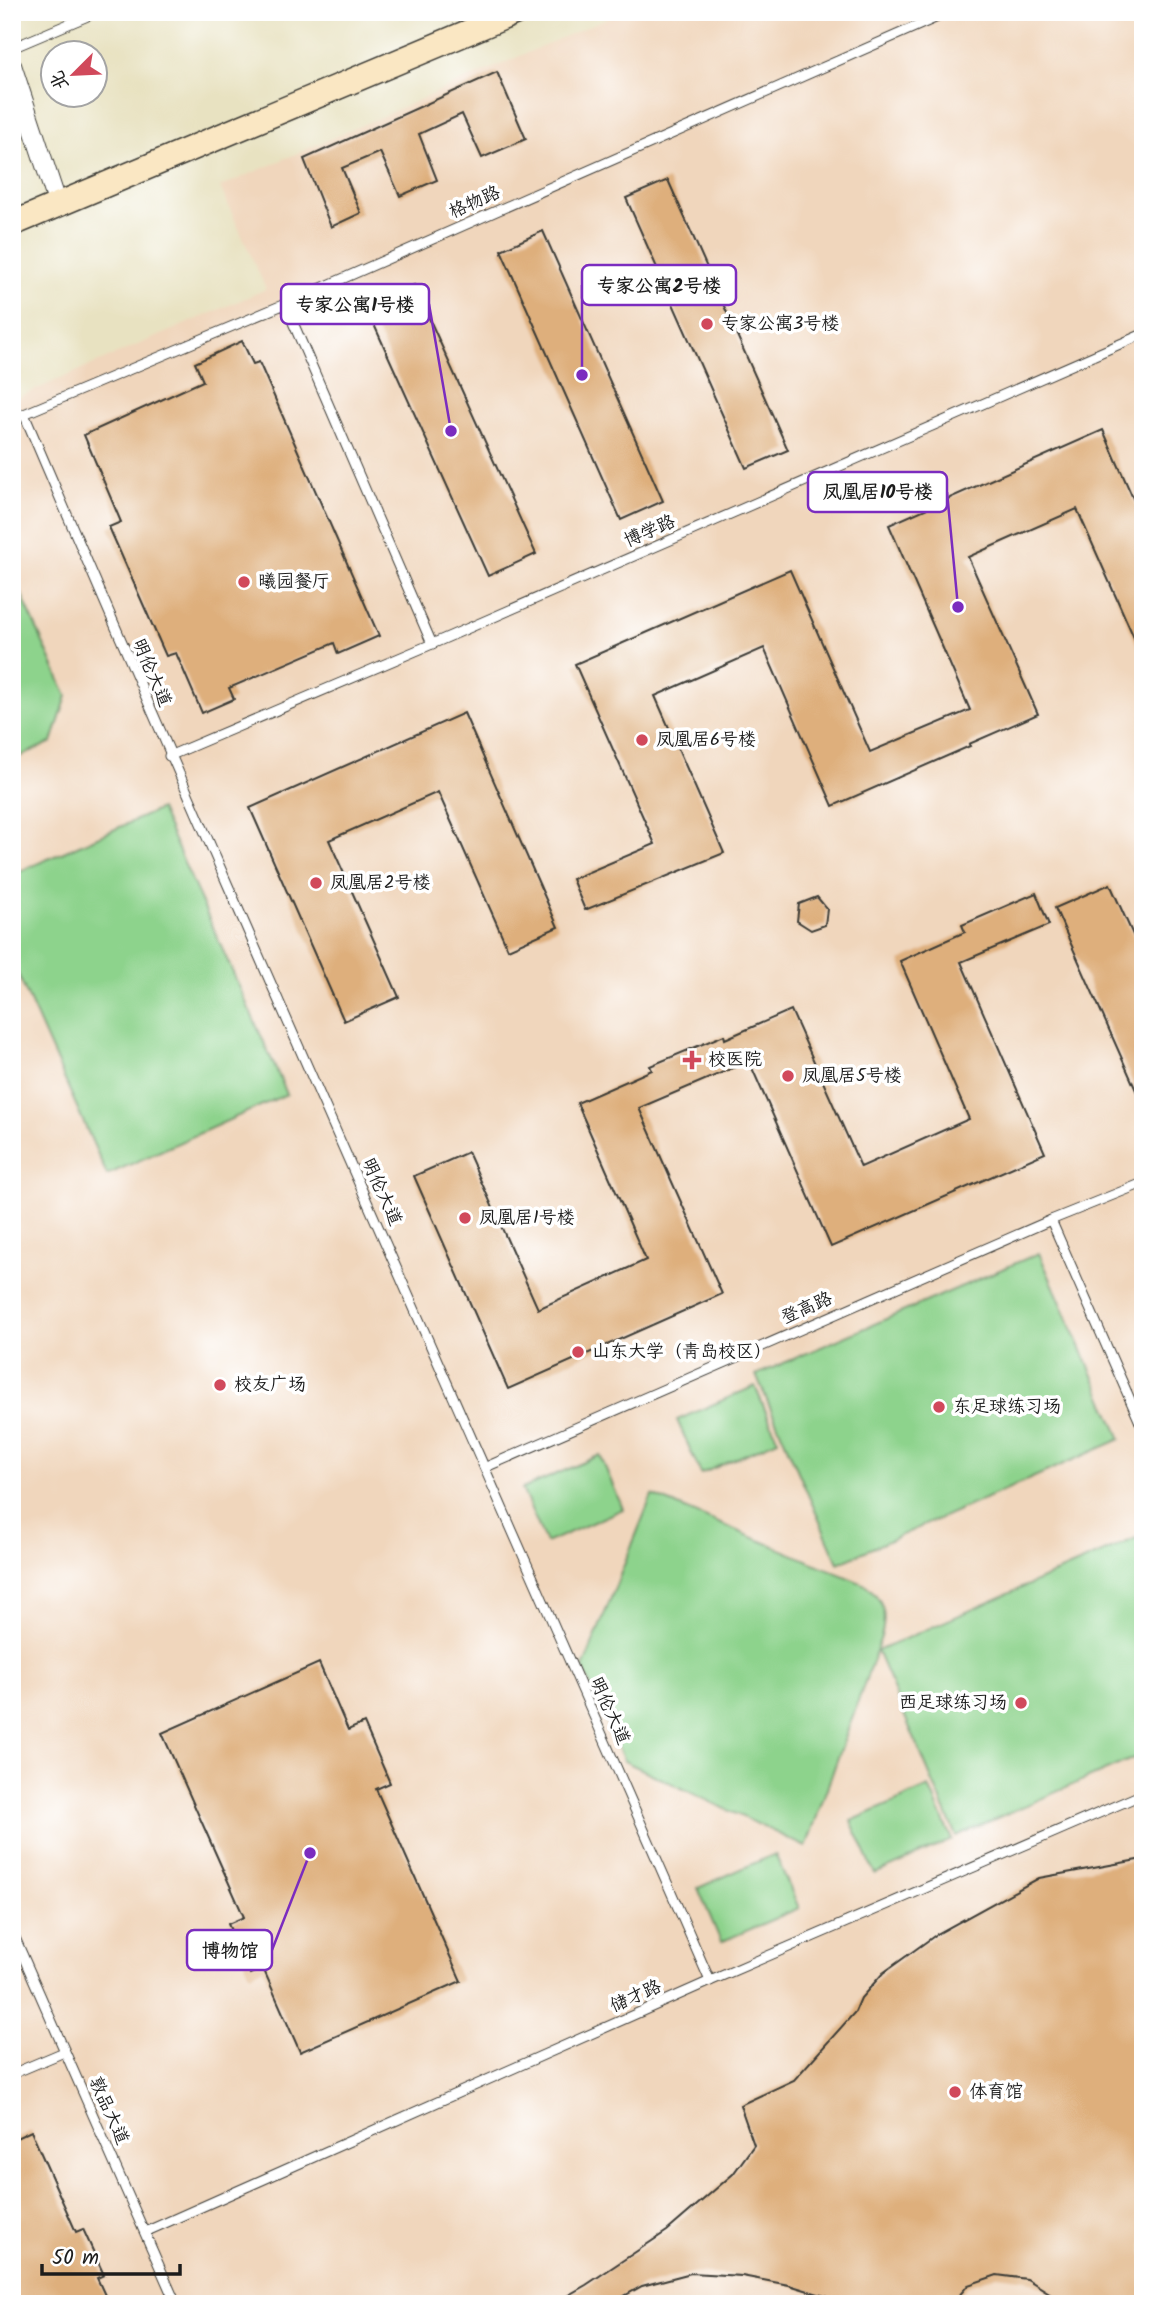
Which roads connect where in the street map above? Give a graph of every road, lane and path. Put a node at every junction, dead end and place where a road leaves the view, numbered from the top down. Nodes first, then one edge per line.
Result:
1 (97, 12) edge
2 (516, 12) edge
3 (949, 12) edge
4 (12, 48) edge
5 (12, 65) edge
6 (58, 205) junction
7 (12, 224) edge
8 (285, 304) junction
9 (1143, 334) edge
10 (24, 414) junction
11 (12, 419) edge
12 (432, 644) junction
13 (169, 756) junction
14 (1143, 1183) edge
15 (1051, 1220) junction
16 (1143, 1429) edge
17 (486, 1467) junction
18 (1143, 1794) edge
19 (12, 1931) edge
20 (710, 1981) junction
21 (64, 2052) junction
22 (12, 2074) edge
23 (145, 2232) junction
24 (176, 2304) edge

1 - 4 lane
2 - 6 main road
3 - 8 lane, 格物路
5 - 6 street
6 - 7 main road
8 - 10 lane, 格物路
8 - 12 lane
9 - 12 lane, 博学路
10 - 11 lane, 格物路
10 - 13 lane, 明伦大道
12 - 13 lane, 博学路
13 - 17 lane, 明伦大道
14 - 15 lane, 登高路
15 - 16 lane
15 - 17 lane, 登高路
17 - 20 lane, 明伦大道
18 - 20 lane, 储才路
19 - 21 lane, 敦品大道
20 - 23 lane, 储才路
21 - 22 lane
21 - 23 lane, 敦品大道
23 - 24 lane, 敦品大道

